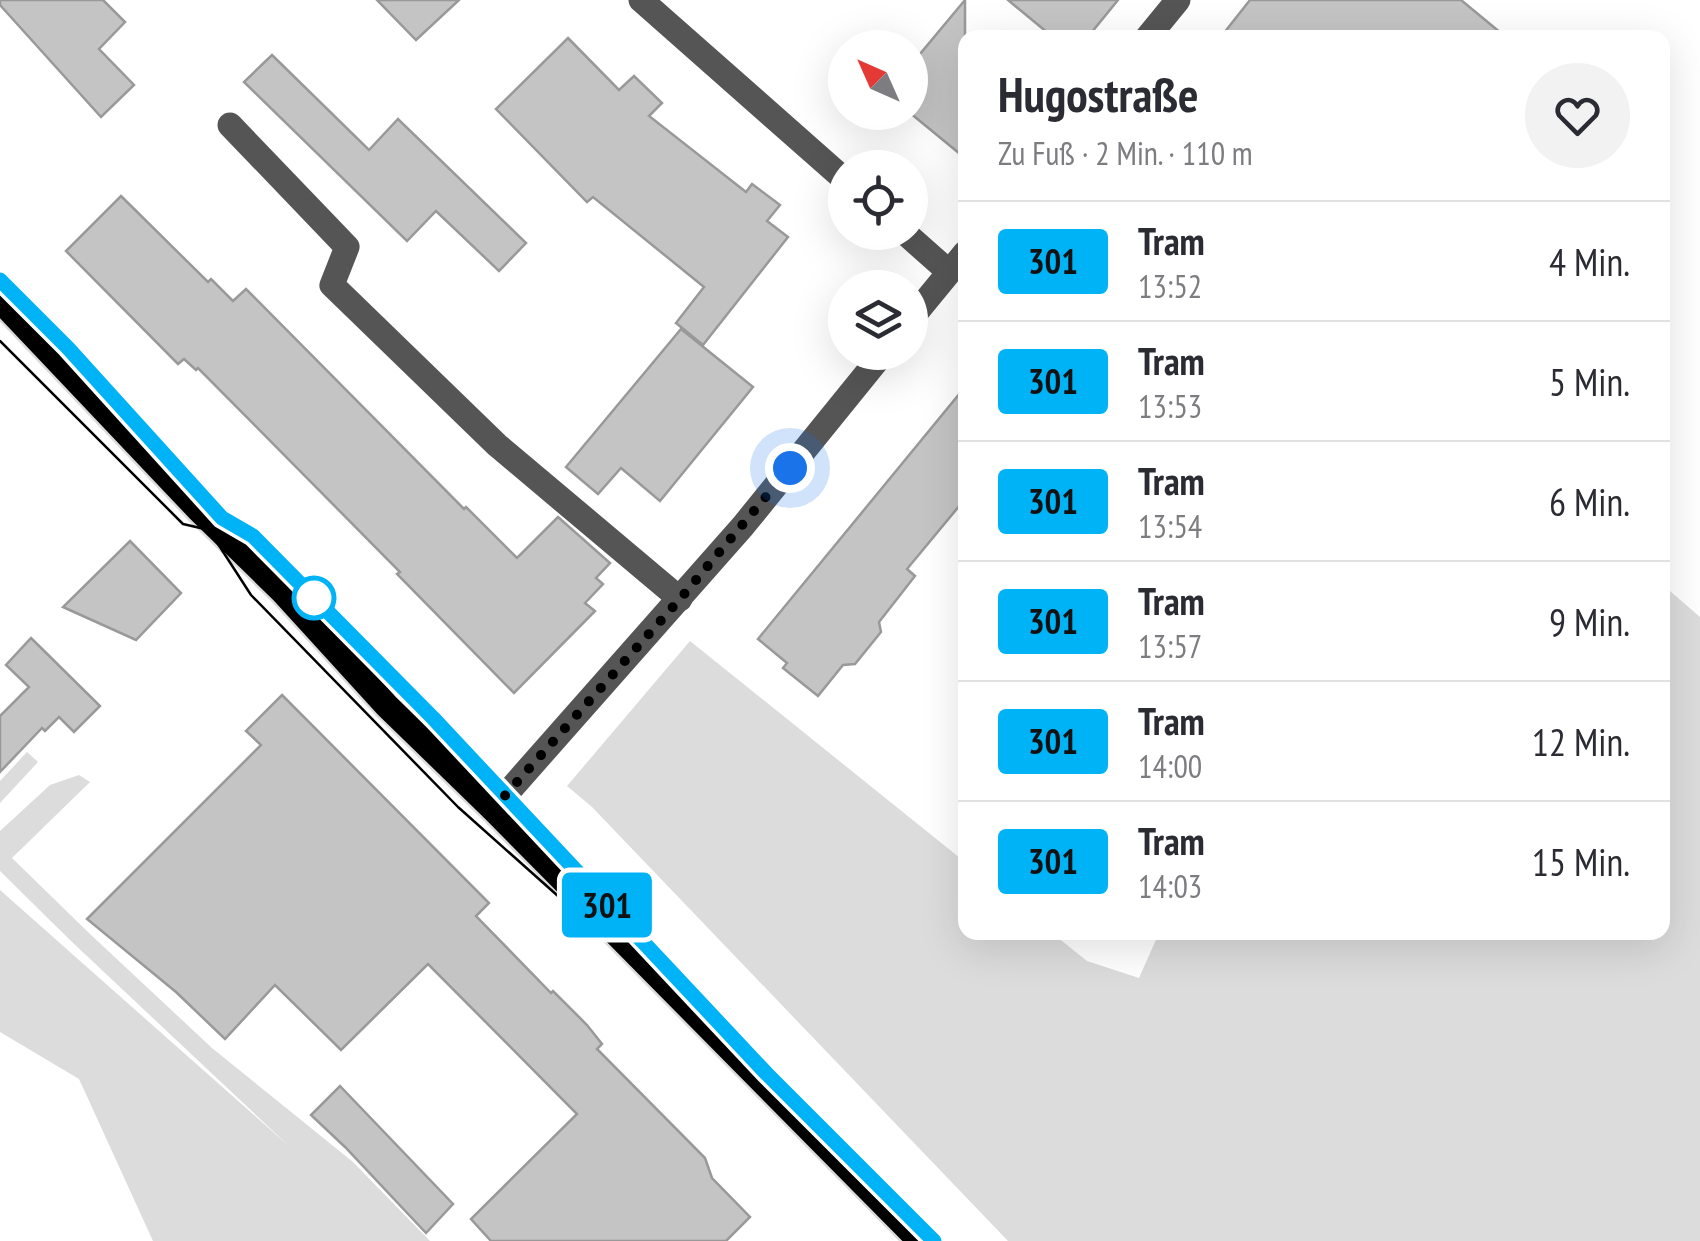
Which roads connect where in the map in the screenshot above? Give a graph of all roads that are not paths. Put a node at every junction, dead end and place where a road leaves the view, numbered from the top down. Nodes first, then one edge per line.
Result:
1 (641, 0) edge
2 (1178, 0) edge
3 (1153, 30) edge
4 (230, 124) dead end
5 (828, 165) edge
6 (928, 246) edge
7 (957, 262) edge
8 (928, 298) edge
9 (0, 300) edge
10 (869, 370) edge
11 (680, 599) junction
12 (493, 809) junction
13 (920, 1241) edge

1 - 5 street
2 - 3 street
4 - 11 street
6 - 7 street
7 - 8 street
9 - 12 main road
10 - 11 street
11 - 12 street
12 - 13 main road

